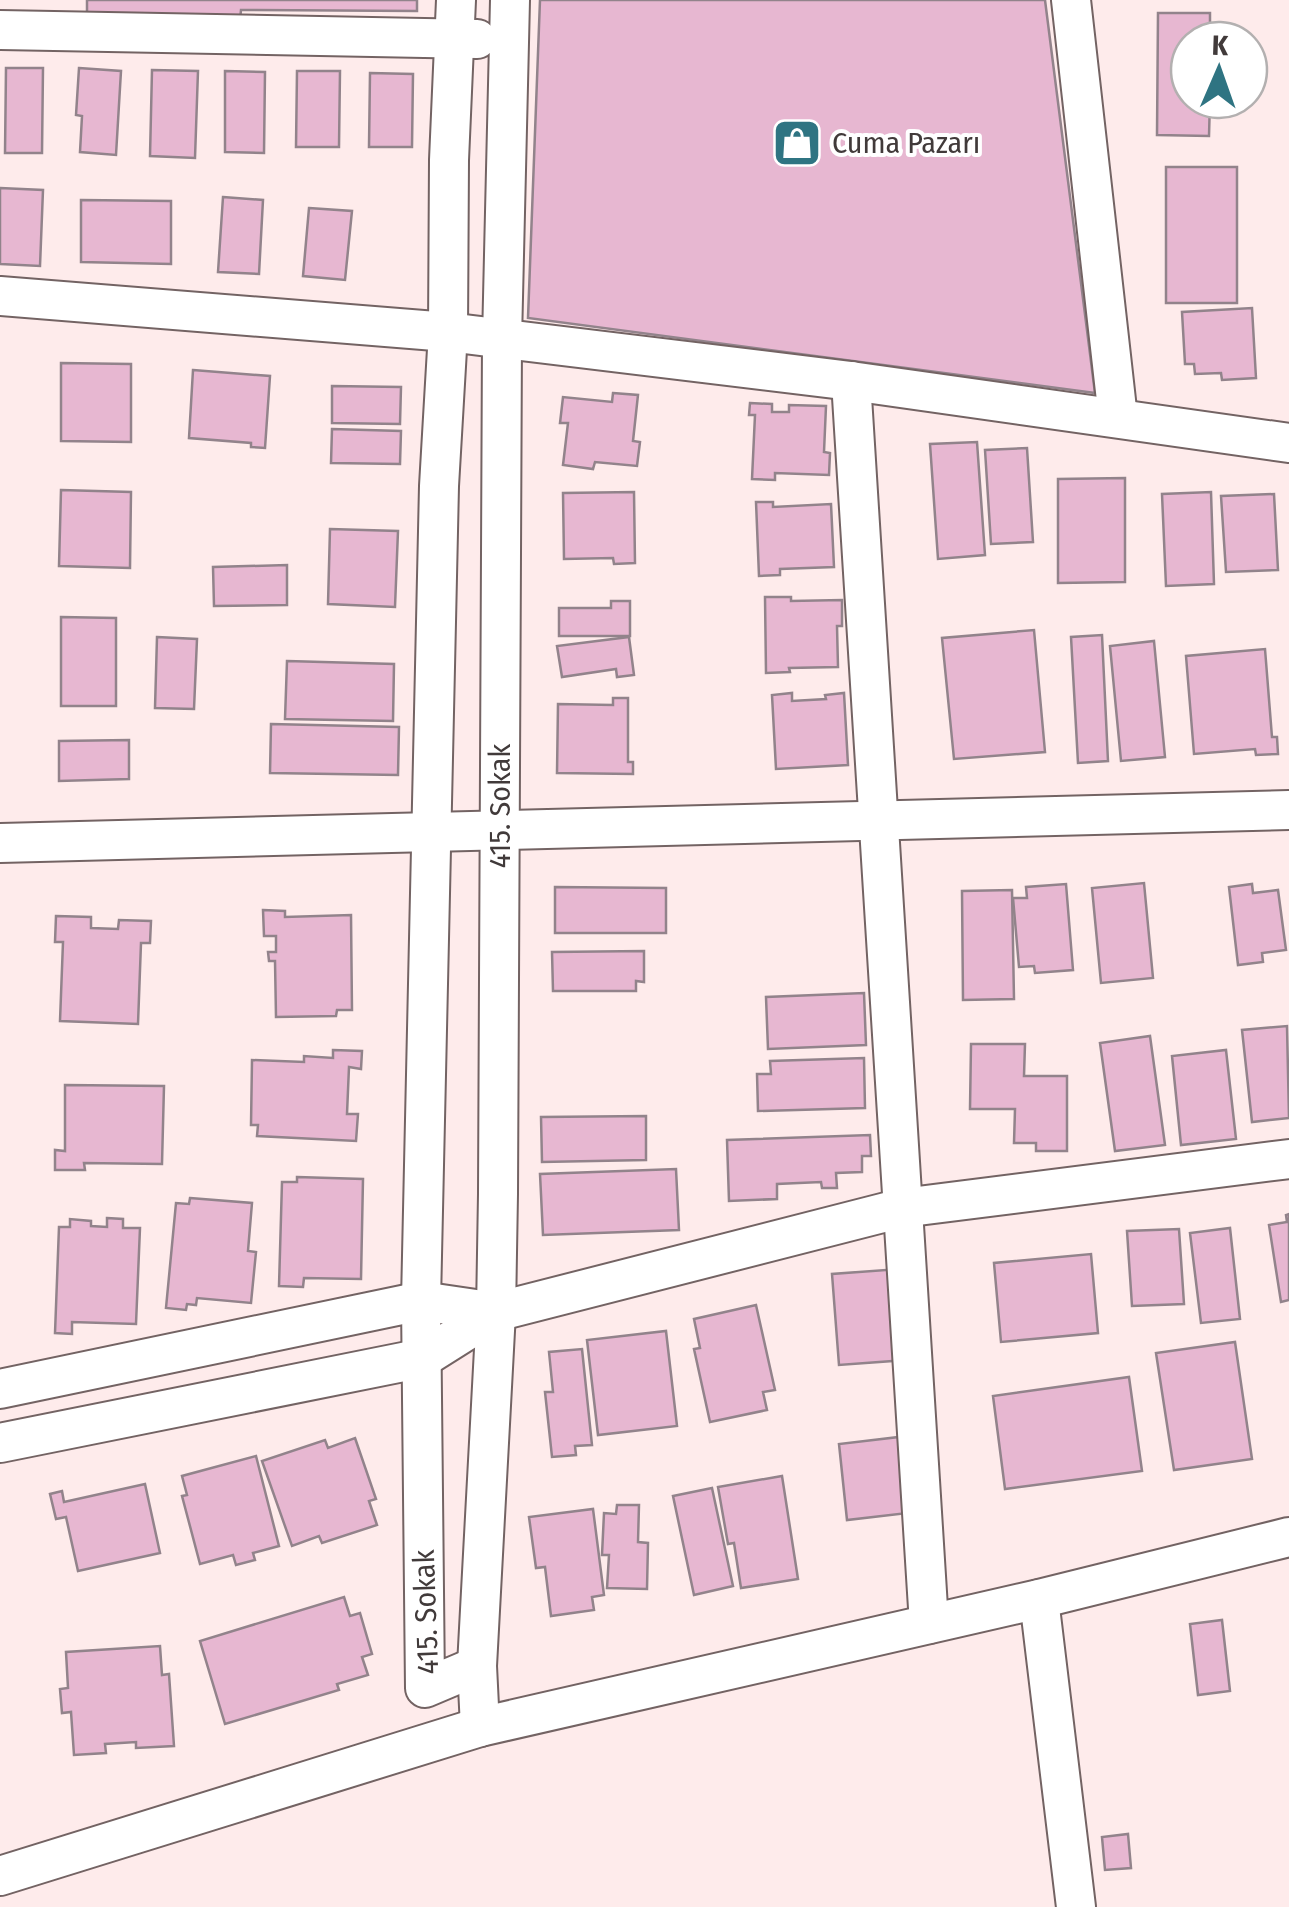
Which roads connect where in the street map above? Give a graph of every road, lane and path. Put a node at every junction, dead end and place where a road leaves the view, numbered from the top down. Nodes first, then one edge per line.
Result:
1 (456, 0) edge
2 (510, 0) edge
3 (1071, 0) edge
4 (0, 30) edge
5 (510, 39) junction
6 (455, 40) junction
7 (0, 296) edge
8 (448, 332) junction
9 (502, 340) junction
10 (851, 380) junction
11 (1118, 418) junction
12 (1289, 443) edge
13 (1289, 810) edge
14 (879, 822) junction
15 (432, 832) junction
16 (500, 832) junction
17 (0, 842) edge
18 (1289, 1159) edge
19 (902, 1208) junction
20 (422, 1301) junction
21 (496, 1312) junction
22 (423, 1358) junction
23 (0, 1389) edge
24 (0, 1443) edge
25 (1289, 1537) edge
26 (1040, 1599) junction
27 (929, 1624) junction
28 (477, 1666) junction
29 (480, 1727) junction
30 (0, 1876) edge
31 (1076, 1907) edge

1 - 6 street, 415. Sokak
2 - 5 street, 415. Sokak
3 - 11 street
4 - 6 street
5 - 6 street
5 - 9 street, 415. Sokak
6 - 8 street, 415. Sokak
7 - 8 street
8 - 9 street
8 - 15 street, 415. Sokak
9 - 10 street
9 - 16 street, 415. Sokak
10 - 11 street
10 - 14 street
11 - 12 street
13 - 14 street
14 - 16 street
14 - 19 street
15 - 16 street
15 - 17 street
15 - 20 street, 415. Sokak
16 - 21 street, 415. Sokak
18 - 19 street
19 - 21 street
19 - 27 street
20 - 21 street
20 - 22 street, 415. Sokak
20 - 23 street
21 - 22 street
21 - 28 street, 415. Sokak
22 - 24 street
22 - 28 street, 415. Sokak
25 - 26 street
26 - 27 street
26 - 31 street
27 - 29 street
28 - 29 street
29 - 30 street

